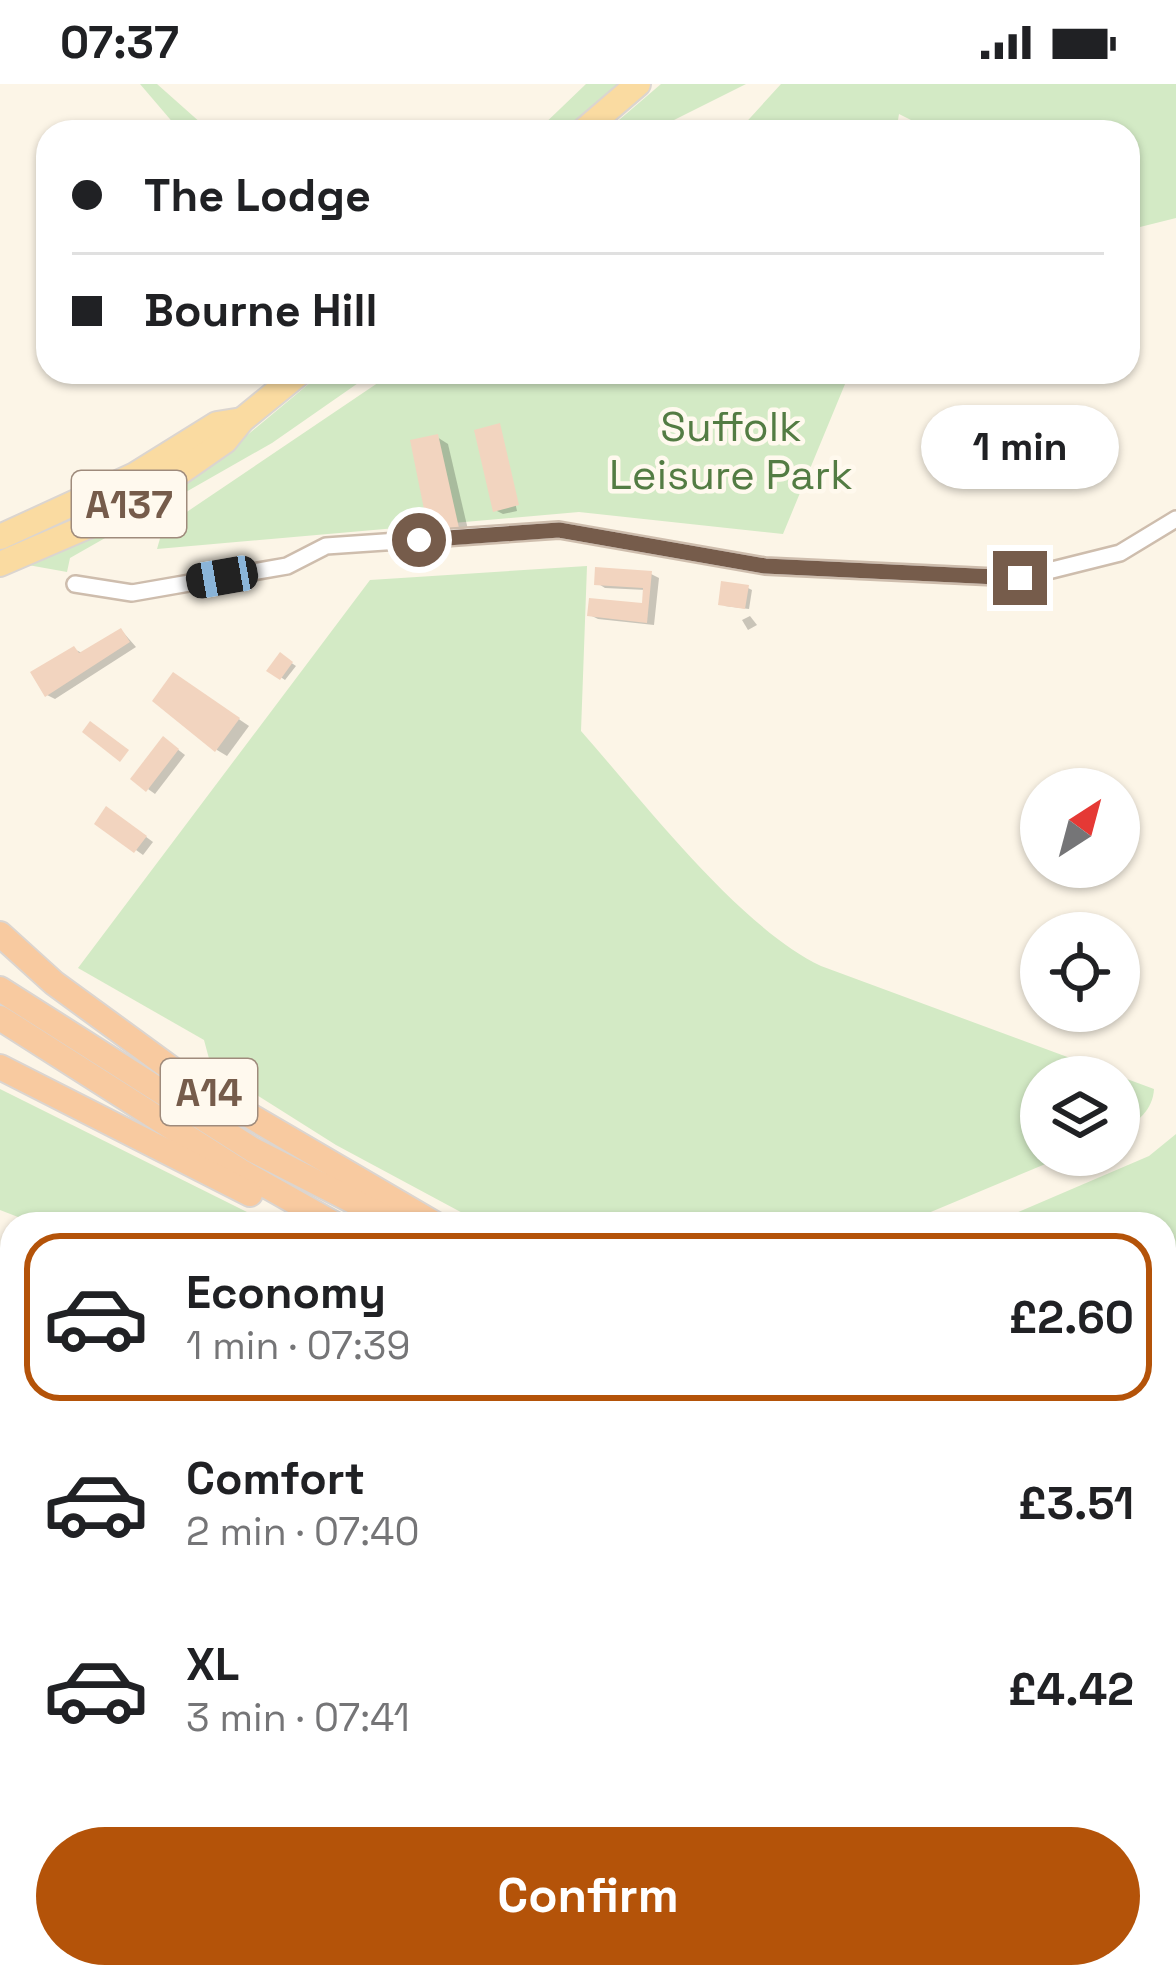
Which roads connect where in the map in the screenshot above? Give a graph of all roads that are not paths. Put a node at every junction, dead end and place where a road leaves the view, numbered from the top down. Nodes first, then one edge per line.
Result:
1 (638, 84) edge
2 (596, 120) edge
3 (286, 384) edge
4 (242, 420) junction
5 (1176, 519) edge
6 (0, 537) edge
7 (0, 564) edge
8 (74, 584) dead end
9 (0, 934) edge
10 (0, 989) edge
11 (0, 1018) edge
12 (0, 1066) edge
13 (284, 1212) edge
14 (312, 1212) edge
15 (374, 1212) edge
16 (414, 1212) edge

1 - 2 main road
3 - 4 main road, A137
4 - 6 main road, A137
4 - 7 main road, A137
5 - 8 street
9 - 16 highway, A14
10 - 15 highway, A14
11 - 14 highway, A14
12 - 13 highway, A14

